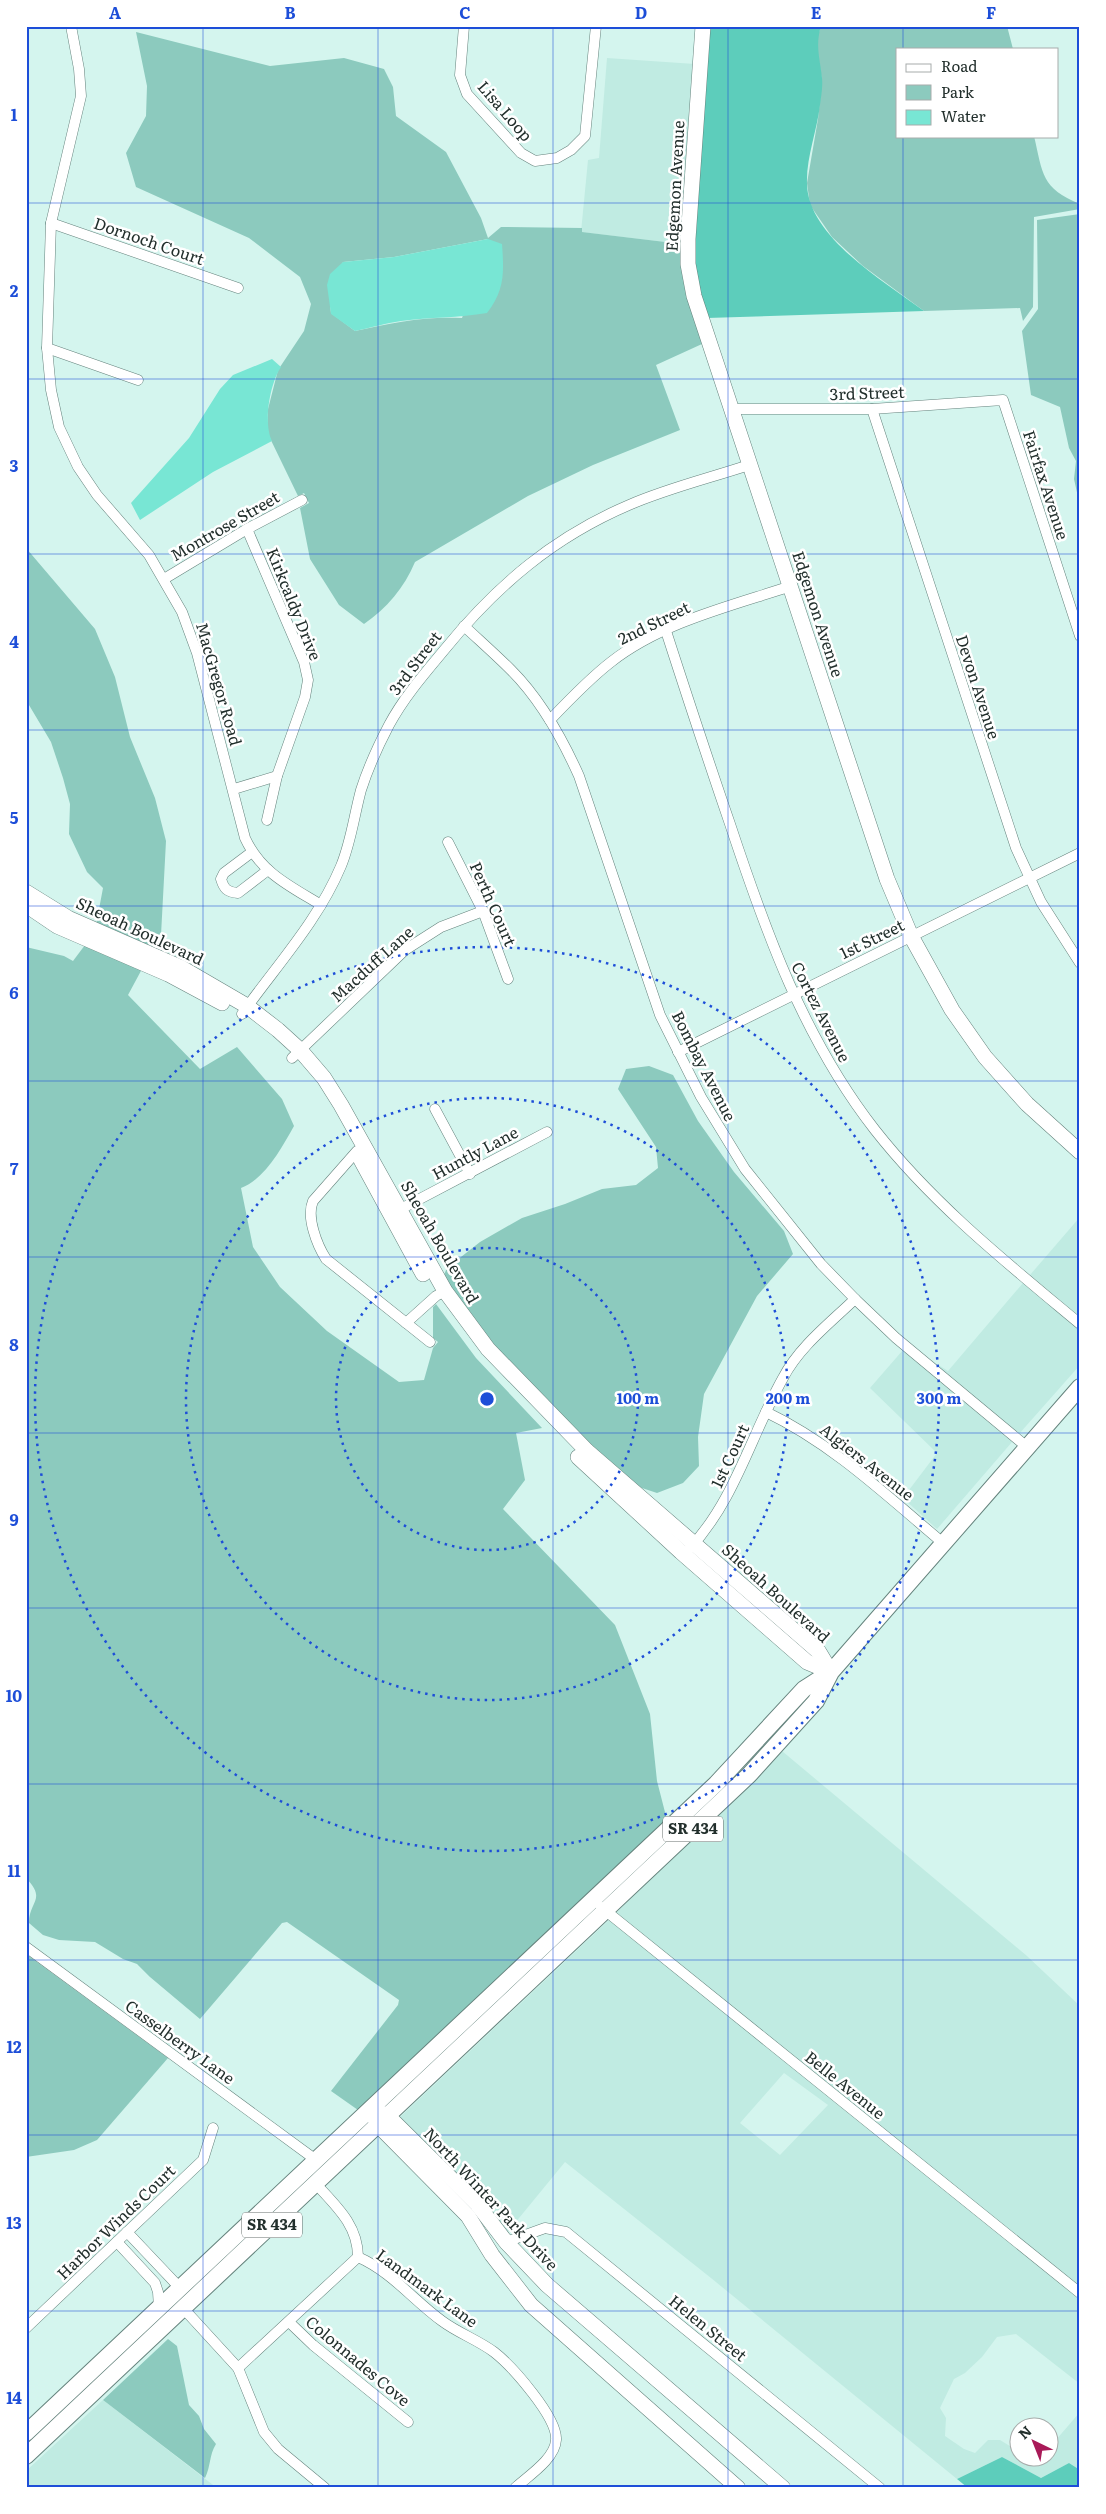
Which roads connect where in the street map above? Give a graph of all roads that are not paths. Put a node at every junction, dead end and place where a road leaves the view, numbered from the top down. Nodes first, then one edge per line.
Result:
1 (71, 26) edge
2 (464, 26) edge
3 (596, 26) edge
4 (704, 26) edge
5 (51, 223) junction
6 (238, 288) dead end
7 (47, 348) junction
8 (138, 380) dead end
9 (1003, 400) joint
10 (731, 409) junction
11 (872, 409) junction
12 (749, 465) junction
13 (302, 500) dead end
14 (247, 529) junction
15 (164, 579) junction
16 (791, 586) junction
17 (464, 626) junction
18 (666, 631) junction
19 (1080, 636) edge
20 (550, 720) junction
21 (277, 776) junction
22 (234, 789) junction
23 (267, 820) dead end
24 (448, 842) dead end
25 (252, 852) junction
26 (1080, 853) edge
27 (268, 870) junction
28 (1029, 878) junction
29 (26, 892) edge
30 (26, 905) edge
31 (321, 905) junction
32 (483, 911) junction
33 (912, 936) junction
34 (1080, 963) edge
35 (508, 978) dead end
36 (793, 995) junction
37 (244, 1010) junction
38 (678, 1052) junction
39 (296, 1054) junction
40 (435, 1109) dead end
41 (547, 1132) dead end
42 (357, 1152) junction
43 (1080, 1152) edge
44 (470, 1174) junction
45 (395, 1212) junction
46 (441, 1293) junction
47 (855, 1299) junction
48 (406, 1323) junction
49 (1080, 1324) edge
50 (430, 1342) dead end
51 (1080, 1387) edge
52 (766, 1412) junction
53 (1027, 1447) junction
54 (694, 1543) junction
55 (943, 1543) junction
56 (684, 1554) junction
57 (831, 1672) junction
58 (592, 1900) junction
59 (605, 1911) junction
60 (554, 1936) junction
61 (26, 1947) edge
62 (540, 1973) junction
63 (370, 2109) junction
64 (383, 2121) junction
65 (213, 2128) dead end
66 (316, 2160) junction
67 (315, 2184) junction
68 (127, 2232) junction
69 (117, 2242) junction
70 (506, 2242) junction
71 (150, 2257) junction
72 (358, 2257) junction
73 (140, 2267) junction
74 (197, 2272) junction
75 (180, 2288) junction
76 (1080, 2293) edge
77 (159, 2308) junction
78 (183, 2308) junction
79 (289, 2322) junction
80 (166, 2324) junction
81 (26, 2328) edge
82 (238, 2368) junction
83 (408, 2422) dead end
84 (26, 2433) edge
85 (26, 2456) edge
86 (325, 2488) edge
87 (515, 2488) edge
88 (738, 2488) edge
89 (783, 2488) edge
90 (880, 2488) edge

1 - 5 street, MacGregor Road
2 - 3 street, Lisa Loop
4 - 10 street, Edgemon Avenue
5 - 6 street, Dornoch Court
5 - 7 street, MacGregor Road
7 - 8 street
7 - 15 street, MacGregor Road
9 - 11 street, 3rd Street
9 - 19 street, Fairfax Avenue
10 - 11 street, 3rd Street
10 - 12 street, Edgemon Avenue
11 - 28 street, Devon Avenue
12 - 16 street, Edgemon Avenue
12 - 17 street, 3rd Street
13 - 14 street, Montrose Street
14 - 15 street, Montrose Street
14 - 21 street, Kirkcaldy Drive
15 - 22 street, MacGregor Road
16 - 18 street, 2nd Street
16 - 33 street, Edgemon Avenue
17 - 20 street, Bombay Avenue
17 - 31 street, 3rd Street
18 - 20 street, 2nd Street
18 - 36 street, Cortez Avenue
20 - 38 street, Bombay Avenue
21 - 22 street
21 - 23 street, Kirkcaldy Drive
22 - 25 street, MacGregor Road
24 - 32 street, Perth Court
25 - 27 street, MacGregor Road
25 - 27 street
26 - 28 street, 1st Street
27 - 31 street, MacGregor Road
28 - 33 street, 1st Street
28 - 34 street, Devon Avenue
29 - 37 street, Sheoah Boulevard
30 - 37 street, Sheoah Boulevard
31 - 37 street, 3rd Street
32 - 35 street, Perth Court
32 - 39 street, Macduff Lane
33 - 36 street, 1st Street
33 - 43 street, Edgemon Avenue
36 - 38 street, 1st Street
36 - 49 street, Cortez Avenue
37 - 39 street, Sheoah Boulevard
38 - 47 street, Bombay Avenue
39 - 42 street, Sheoah Boulevard
39 - 45 street, Sheoah Boulevard
40 - 44 street
41 - 44 street, Huntly Lane
42 - 45 street, Sheoah Boulevard
42 - 48 street
44 - 45 street, Huntly Lane
45 - 46 street, Sheoah Boulevard
46 - 48 street
46 - 54 street, Sheoah Boulevard
46 - 56 street, Sheoah Boulevard
47 - 52 street, 1st Court
47 - 53 street, Bombay Avenue
48 - 50 street
51 - 53 main road, SR 434
52 - 54 street, 1st Court
52 - 55 street, Algiers Avenue
53 - 55 main road, SR 434
54 - 56 street, 1st Court
54 - 57 street, Sheoah Boulevard
55 - 57 main road, SR 434
56 - 57 street, Sheoah Boulevard
57 - 58 main road, SR 434
57 - 59 main road, SR 434
58 - 59 street, Belle Avenue
58 - 60 main road, SR 434
59 - 62 main road, SR 434
59 - 76 street, Belle Avenue
60 - 62 main road
60 - 63 main road, SR 434
61 - 66 street, Casselberry Lane
62 - 64 main road, SR 434
63 - 64 street, North Winter Park Drive
63 - 66 main road, SR 434
64 - 67 main road, SR 434
64 - 70 street, North Winter Park Drive
64 - 88 street, North Winter Park Drive
65 - 68 street, Harbor Winds Court
66 - 74 main road, SR 434
67 - 72 street
67 - 78 main road, SR 434
68 - 69 street, Harbor Winds Court
68 - 71 street
69 - 73 street
69 - 81 street, Harbor Winds Court
70 - 89 street, North Winter Park Drive
70 - 90 street, Helen Street
71 - 73 street
71 - 75 street
72 - 79 street, Landmark Lane
72 - 87 street, Landmark Lane
73 - 77 street
74 - 75 main road, SR 434
74 - 78 main road
75 - 77 main road, SR 434
75 - 80 main road
77 - 84 main road, SR 434
78 - 80 main road, SR 434
78 - 82 street
79 - 82 street, Landmark Lane
79 - 83 street, Colonnades Cove
80 - 85 main road, SR 434
82 - 86 street

